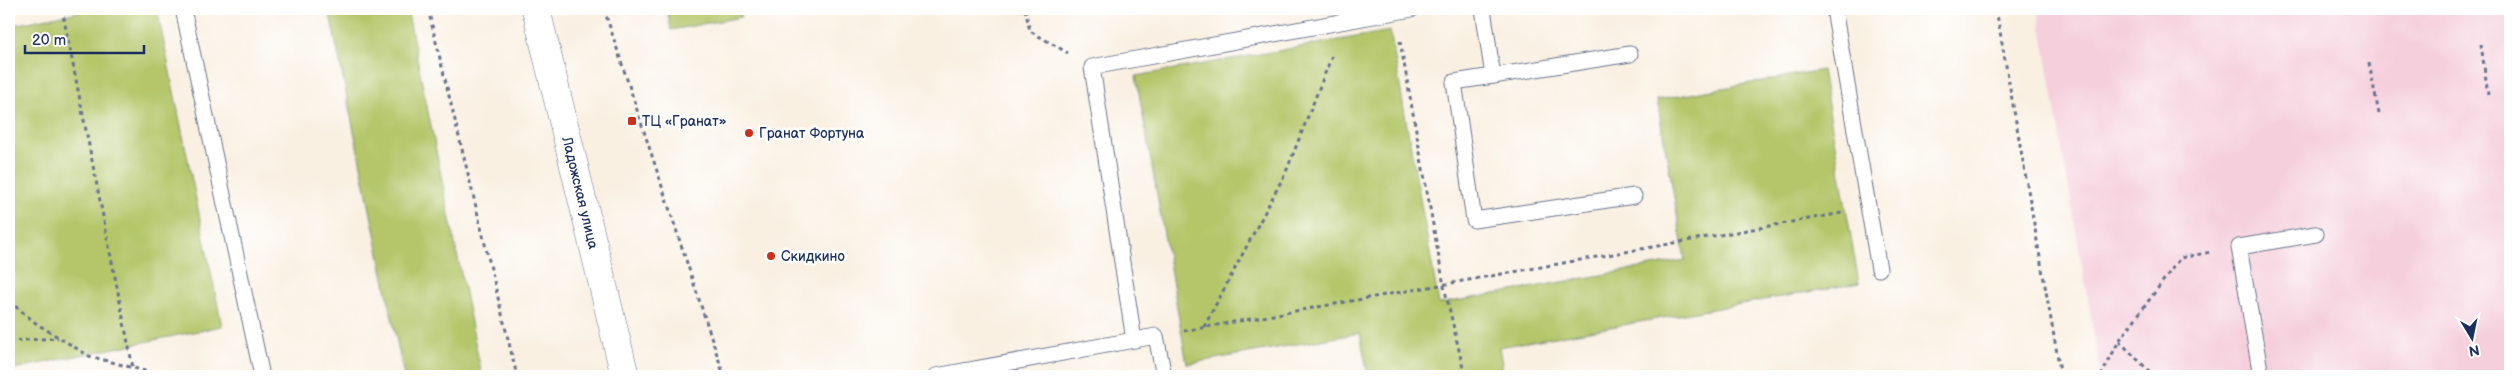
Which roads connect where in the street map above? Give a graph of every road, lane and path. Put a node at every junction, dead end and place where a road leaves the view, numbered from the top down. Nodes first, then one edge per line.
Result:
1 (62, 9) edge
2 (183, 9) edge
3 (428, 9) edge
4 (536, 9) edge
5 (604, 9) edge
6 (1025, 9) edge
7 (1412, 9) edge
8 (1482, 9) edge
9 (1834, 9) edge
10 (1996, 9) edge
11 (1395, 12) junction
12 (1345, 22) junction
13 (2481, 44) dead end
14 (1630, 54) dead end
15 (2369, 63) dead end
16 (1092, 67) junction
17 (1493, 76) junction
18 (2488, 95) dead end
19 (2379, 114) dead end
20 (1634, 196) dead end
21 (1868, 208) junction
22 (2316, 234) dead end
23 (2239, 247) junction
24 (1879, 269) dead end
25 (1444, 286) junction
26 (9, 301) edge
27 (1204, 328) junction
28 (1156, 336) junction
29 (59, 338) junction
30 (1134, 340) junction
31 (9, 341) edge
32 (2118, 341) junction
33 (133, 368) junction
34 (149, 376) edge
35 (262, 376) edge
36 (517, 376) edge
37 (625, 376) edge
38 (724, 376) edge
39 (936, 376) edge
40 (1164, 376) edge
41 (1465, 376) edge
42 (2061, 376) edge
43 (2101, 376) edge
44 (2154, 376) edge
45 (2261, 376) edge

1 - 33 path
2 - 35 lane
3 - 36 path
4 - 37 street, Ладожская улица
5 - 38 path
6 - 16 path
7 - 11 lane
8 - 17 lane
9 - 21 lane
10 - 42 path
11 - 12 lane
11 - 25 path
12 - 16 lane
12 - 27 path
13 - 18 path
14 - 17 lane
15 - 19 path
16 - 30 lane
17 - 20 lane
21 - 24 lane
21 - 25 path
22 - 23 lane
23 - 32 path
23 - 45 lane
25 - 27 path
25 - 41 path
26 - 29 path
27 - 28 path
28 - 30 lane
28 - 40 lane
29 - 31 path
29 - 33 path
30 - 39 lane
32 - 43 path
32 - 44 path
33 - 34 path

